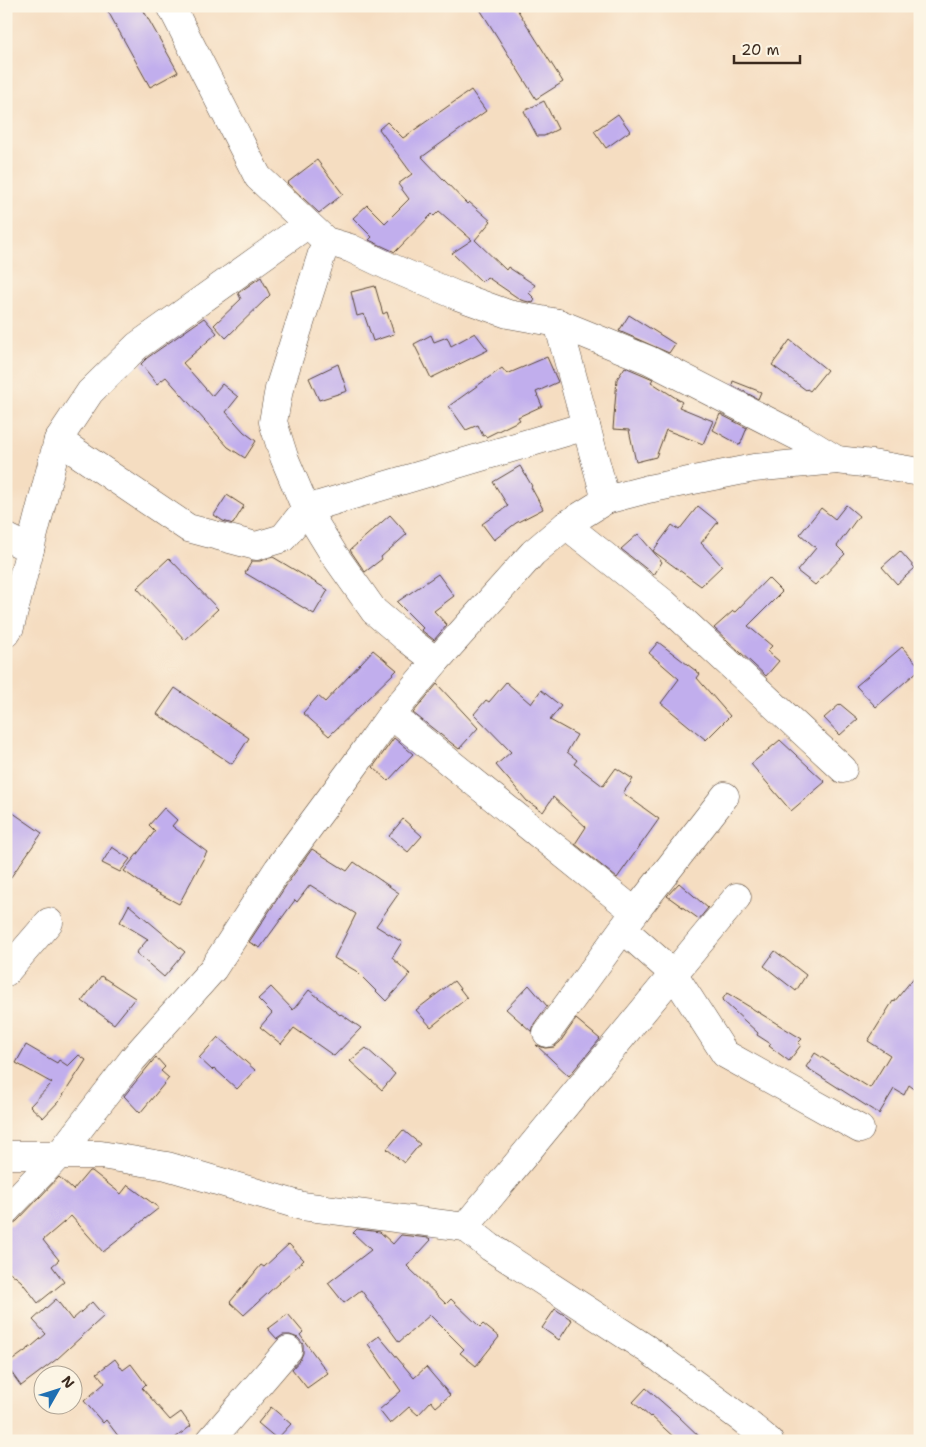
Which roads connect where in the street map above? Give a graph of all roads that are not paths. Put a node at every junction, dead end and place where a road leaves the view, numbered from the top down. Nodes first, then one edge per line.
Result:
1 (171, 6) edge
2 (317, 232) junction
3 (558, 323) junction
4 (586, 426) junction
5 (58, 440) junction
6 (837, 460) junction
7 (920, 472) edge
8 (606, 500) junction
9 (306, 509) junction
10 (566, 525) junction
11 (6, 538) edge
12 (30, 549) junction
13 (6, 633) edge
14 (436, 661) junction
15 (391, 715) junction
16 (843, 770) dead end
17 (725, 796) dead end
18 (736, 897) dead end
19 (629, 920) junction
20 (49, 922) dead end
21 (6, 972) edge
22 (673, 973) junction
23 (547, 1033) dead end
24 (860, 1129) dead end
25 (6, 1155) edge
26 (59, 1155) junction
27 (6, 1210) edge
28 (465, 1227) junction
29 (288, 1350) dead end
30 (214, 1439) edge
31 (769, 1441) edge

1 - 2 street
2 - 3 street
2 - 5 street
2 - 9 street
3 - 4 street
3 - 6 street
4 - 8 street
4 - 9 street
5 - 9 street
5 - 12 street
6 - 7 street
6 - 8 street
8 - 10 street
9 - 14 street
10 - 14 street
10 - 16 street
11 - 12 street
12 - 13 street
14 - 15 street
15 - 19 street
15 - 26 street
17 - 19 street
18 - 22 street
19 - 22 street
19 - 23 street
20 - 21 street
22 - 24 street
22 - 28 street
25 - 26 street
26 - 27 street
26 - 28 street
28 - 31 street
29 - 30 street

